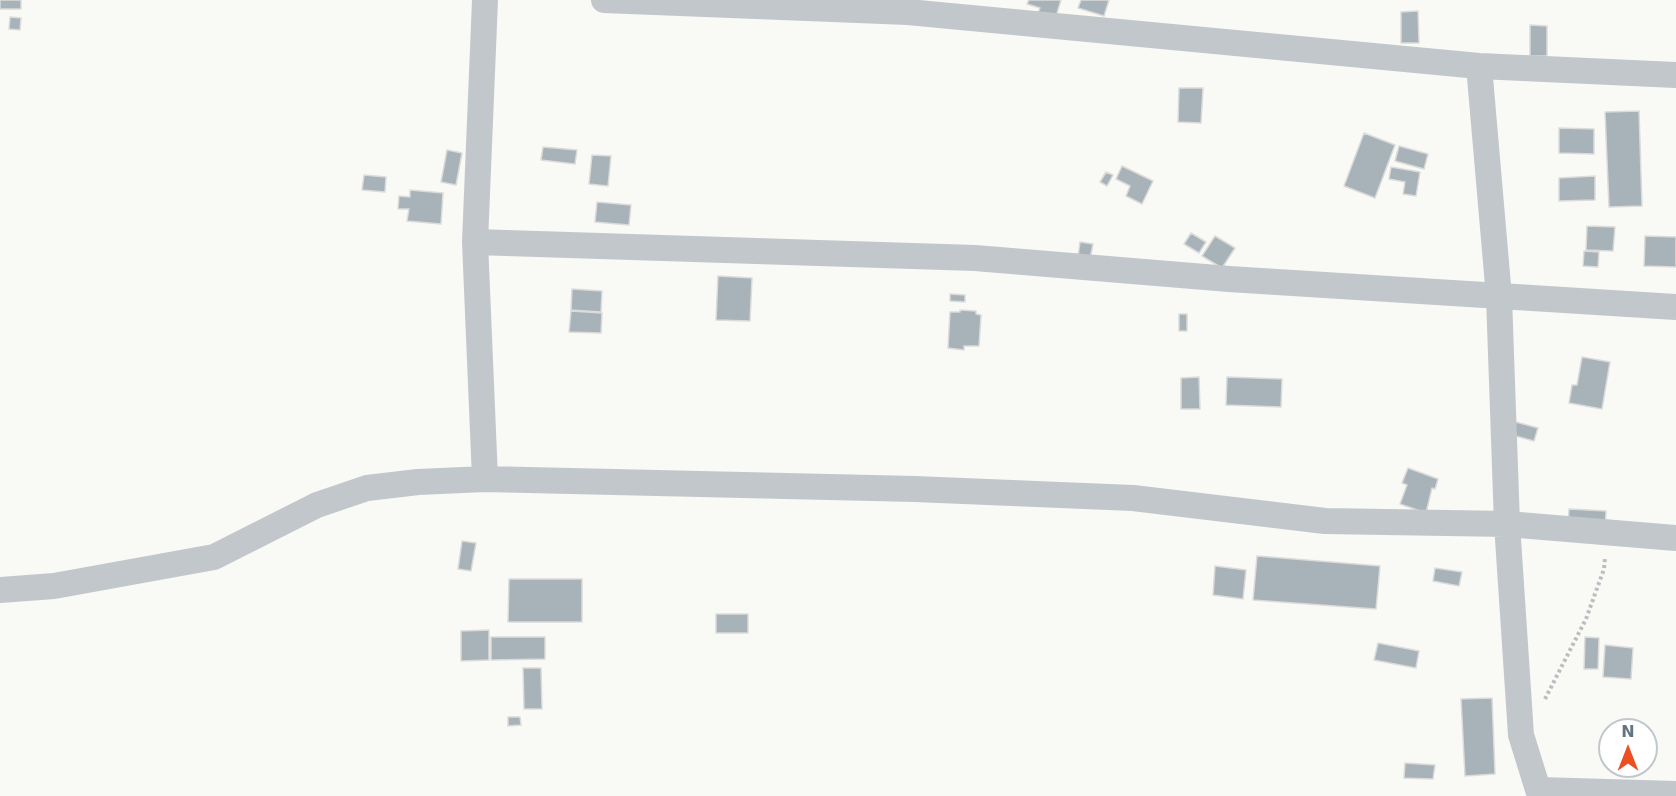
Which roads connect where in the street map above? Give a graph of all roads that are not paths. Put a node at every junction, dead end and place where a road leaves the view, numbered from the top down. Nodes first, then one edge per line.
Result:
1 (485, 0) edge
2 (604, 0) edge
3 (1008, 10) edge
4 (1479, 66) junction
5 (1676, 75) edge
6 (476, 242) junction
7 (1499, 297) junction
8 (1676, 307) edge
9 (486, 479) junction
10 (1507, 524) junction
11 (1676, 538) edge
12 (0, 590) edge
13 (1540, 793) edge
14 (1676, 794) edge

1 - 6 street
2 - 3 street
3 - 4 street
4 - 5 street
4 - 7 street
6 - 7 street
6 - 9 street
7 - 8 street
7 - 10 street
9 - 10 street
9 - 12 street
10 - 11 street
10 - 13 street
13 - 14 street

